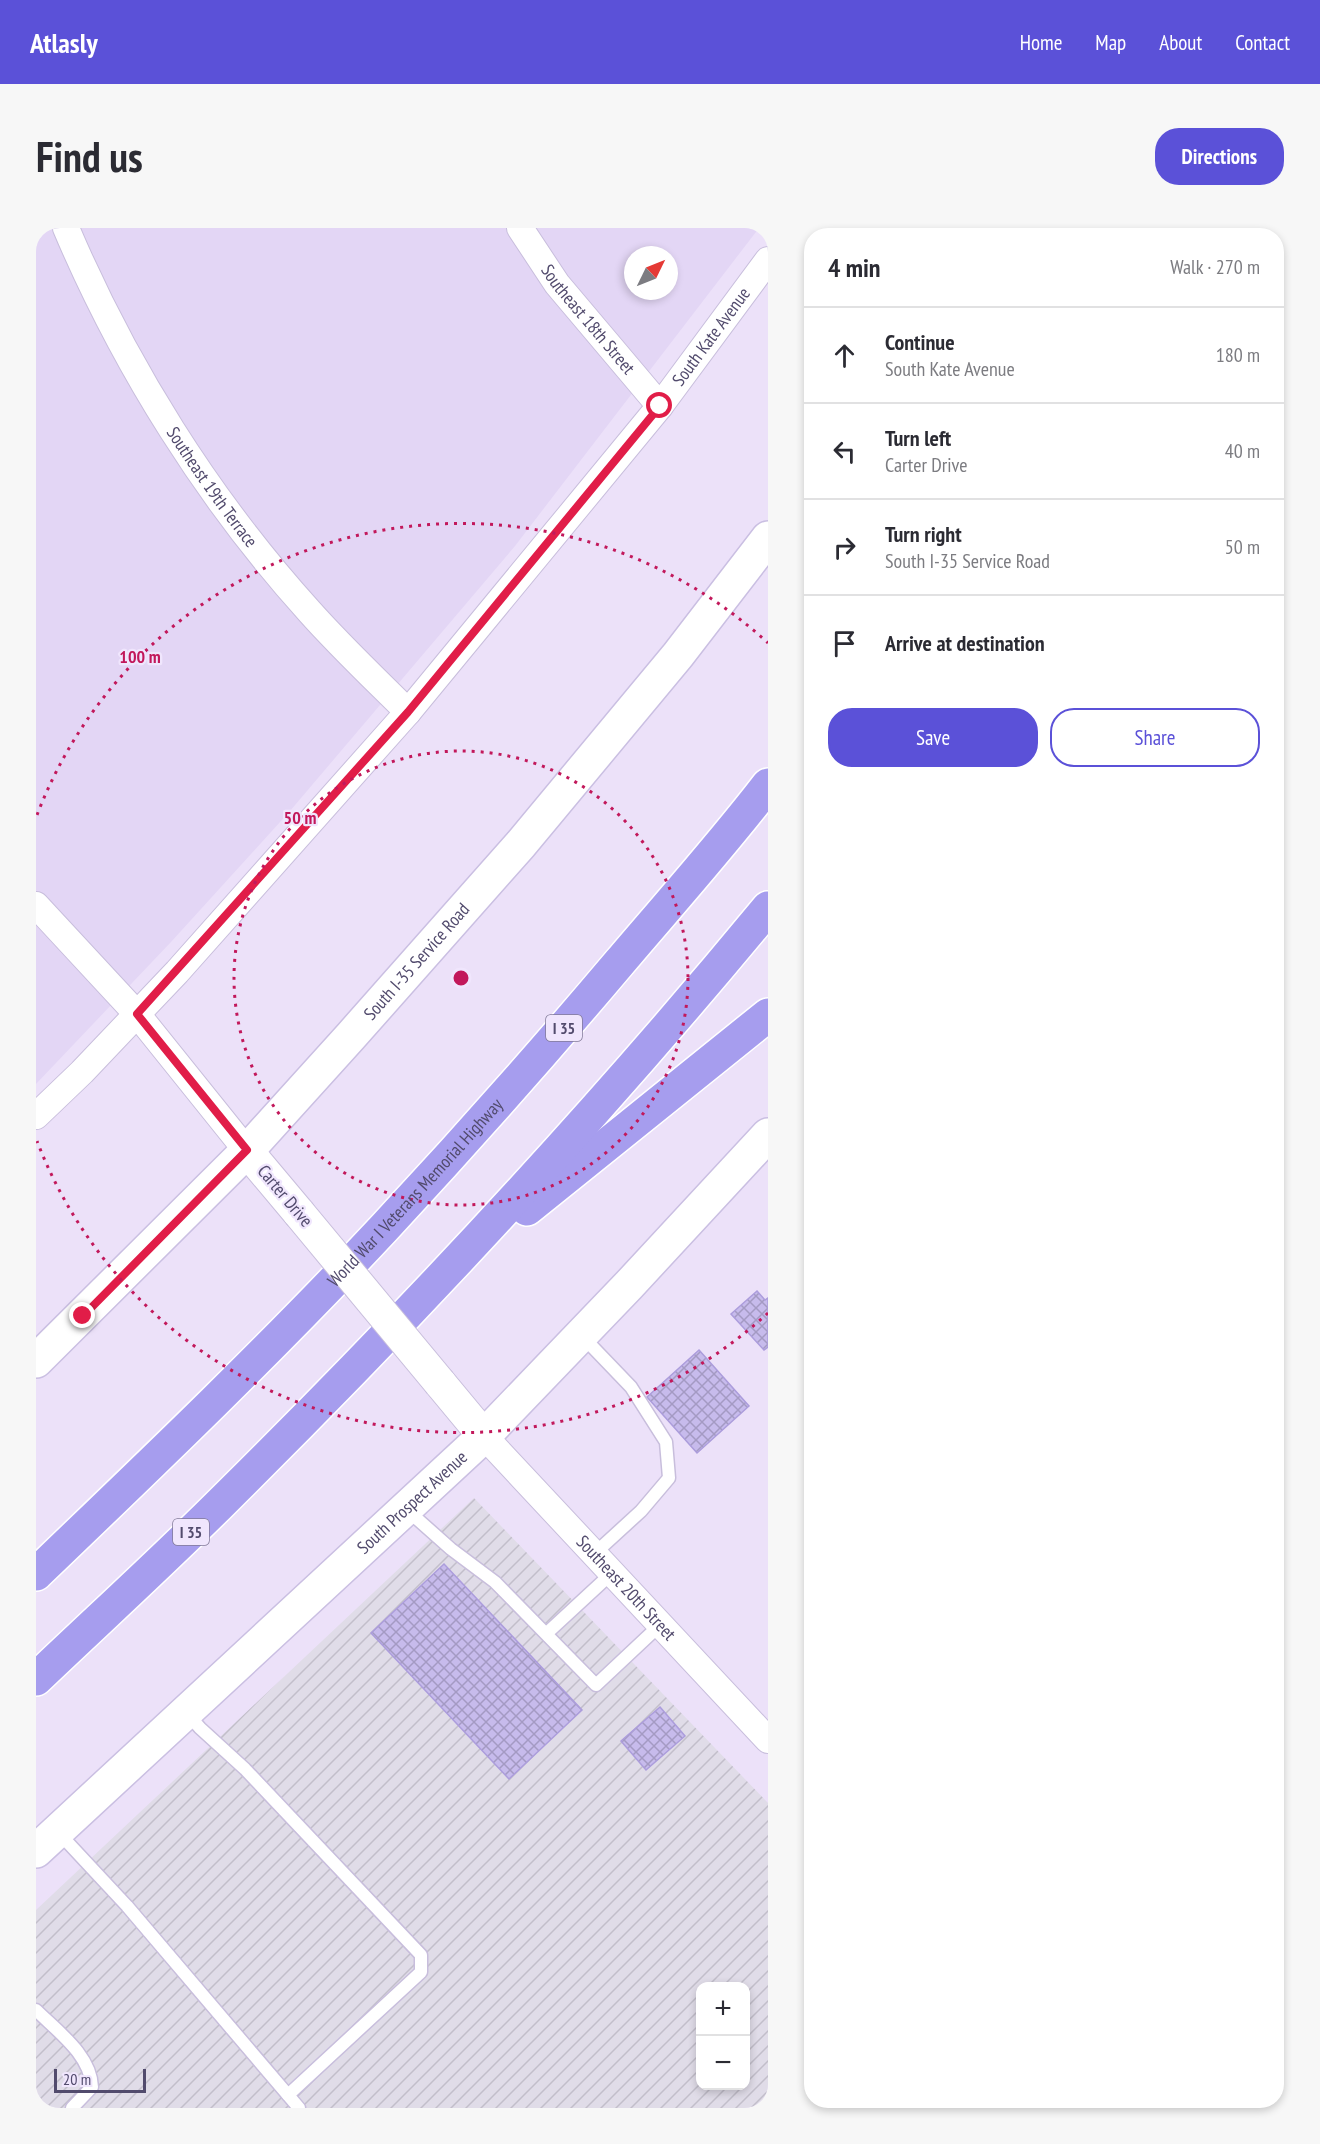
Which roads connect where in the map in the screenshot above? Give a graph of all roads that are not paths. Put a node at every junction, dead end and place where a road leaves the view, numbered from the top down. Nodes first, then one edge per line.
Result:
1 (66, 228) edge
2 (520, 228) edge
3 (768, 260) edge
4 (660, 406) junction
5 (768, 538) edge
6 (408, 712) junction
7 (768, 769) edge
8 (768, 785) edge
9 (738, 823) junction
10 (36, 906) edge
11 (768, 908) edge
12 (137, 1014) junction
13 (768, 1015) edge
14 (36, 1116) edge
15 (768, 1136) edge
16 (247, 1150) junction
17 (439, 1280) junction
18 (581, 1335) junction
19 (36, 1361) edge
20 (484, 1436) junction
21 (405, 1508) junction
22 (594, 1554) junction
23 (612, 1573) junction
24 (36, 1574) edge
25 (660, 1625) junction
26 (547, 1633) junction
27 (36, 1679) edge
28 (186, 1712) junction
29 (768, 1740) edge
30 (47, 1841) edge
31 (36, 2010) edge
32 (288, 2095) junction
33 (72, 2108) edge
34 (299, 2108) edge

1 - 6 street, Southeast 19th Terrace
2 - 4 street, Southeast 18th Street
3 - 4 street, South Kate Avenue
4 - 6 street, South Kate Avenue
5 - 16 main road, South I-35 Service Road
6 - 12 street, South Kate Avenue
7 - 9 highway
8 - 9 highway, World War I Veterans Memorial Highway / I 35
9 - 24 highway, World War I Veterans Memorial Highway / I 35
10 - 12 street, Carter Drive
11 - 17 highway, I 35
12 - 14 street, South Kate Avenue
12 - 16 street, Carter Drive
13 - 17 highway
15 - 18 main road, South Prospect Avenue
16 - 19 main road, South I-35 Service Road
16 - 20 street, Carter Drive, bridge
17 - 27 highway, I 35
18 - 20 main road, South Prospect Avenue
18 - 22 lane
20 - 21 main road, South Prospect Avenue
20 - 22 street, Southeast 20th Street
21 - 26 lane
21 - 28 main road, South Prospect Avenue
22 - 23 street, Southeast 20th Street
23 - 25 street, Southeast 20th Street
23 - 26 lane
25 - 26 lane
25 - 29 street, Southeast 20th Street
28 - 30 main road, South Prospect Avenue
28 - 32 lane
30 - 32 lane
31 - 33 lane
32 - 34 lane

